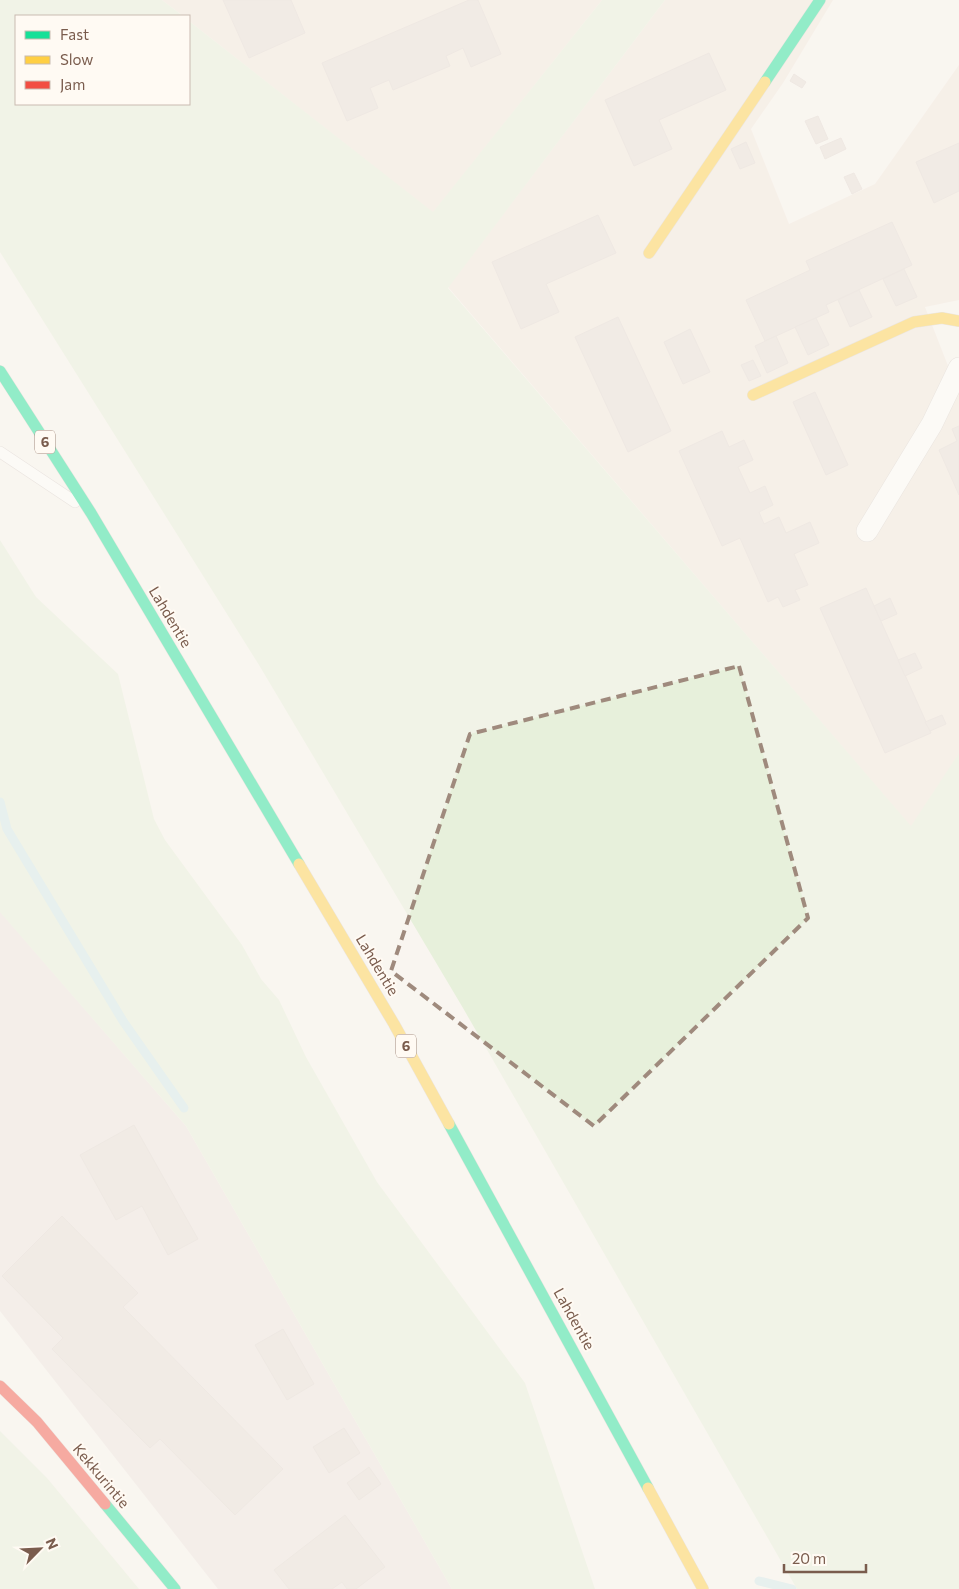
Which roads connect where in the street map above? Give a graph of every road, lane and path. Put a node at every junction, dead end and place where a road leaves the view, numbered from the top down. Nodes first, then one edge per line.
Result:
1 (820, 0) edge
2 (649, 253) dead end
3 (959, 321) edge
4 (959, 368) edge
5 (0, 371) edge
6 (753, 394) dead end
7 (0, 452) edge
8 (90, 513) junction
9 (867, 531) dead end
10 (0, 1386) edge
11 (175, 1589) edge
12 (703, 1589) edge

1 - 2 main road
3 - 6 main road
4 - 9 street
5 - 8 main road, Lahdentie / 6
7 - 8 lane
8 - 12 main road, Lahdentie / 6
10 - 11 main road, Kekkurintie

